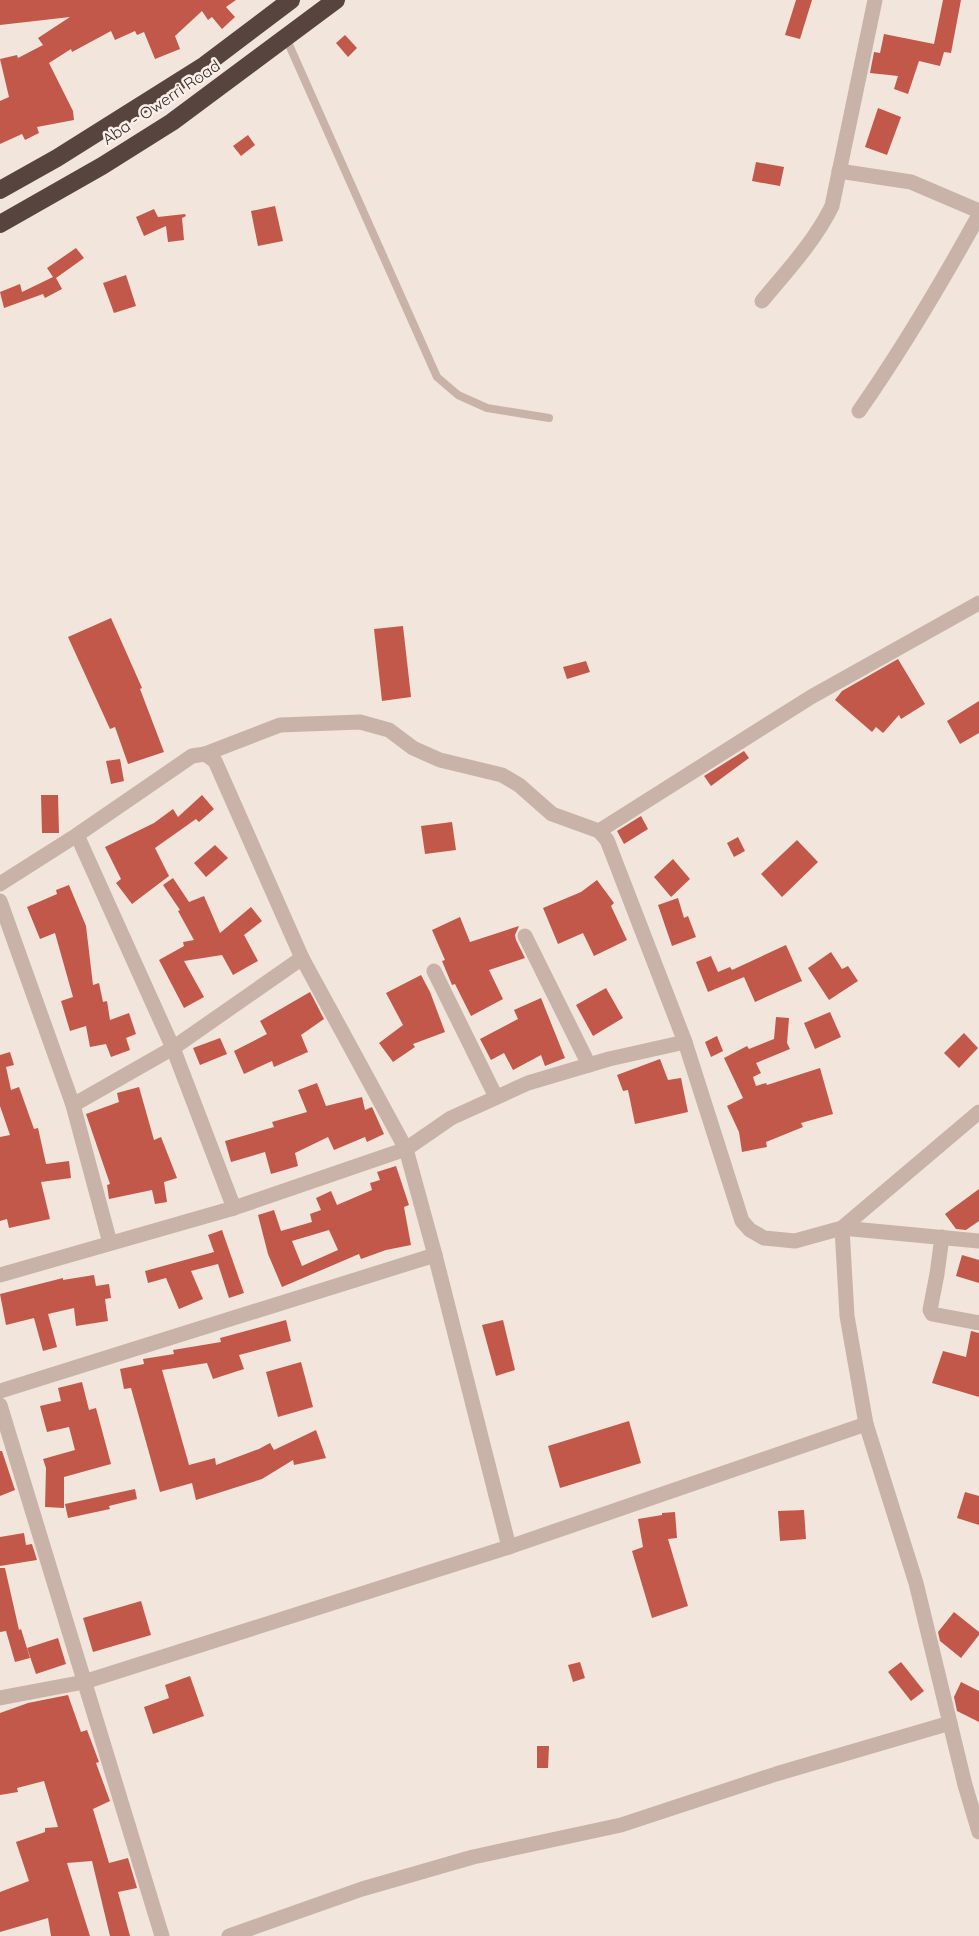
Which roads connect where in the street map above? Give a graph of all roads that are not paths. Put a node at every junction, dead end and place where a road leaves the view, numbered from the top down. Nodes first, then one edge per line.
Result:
1 (291, 0) edge
2 (336, 0) edge
3 (875, 0) edge
4 (286, 38) junction
5 (840, 171) junction
6 (0, 190) edge
7 (979, 213) edge
8 (0, 224) edge
9 (762, 301) dead end
10 (859, 411) dead end
11 (549, 418) dead end
12 (979, 603) edge
13 (205, 754) junction
14 (600, 831) junction
15 (77, 835) junction
16 (0, 884) edge
17 (0, 901) edge
18 (525, 936) dead end
19 (302, 958) junction
20 (434, 971) dead end
21 (685, 1042) junction
22 (173, 1048) junction
23 (589, 1065) junction
24 (496, 1096) junction
25 (73, 1105) junction
26 (979, 1112) edge
27 (406, 1149) junction
28 (234, 1208) junction
29 (842, 1228) junction
30 (942, 1237) junction
31 (979, 1241) edge
32 (110, 1244) junction
33 (435, 1255) junction
34 (0, 1275) edge
35 (979, 1323) edge
36 (0, 1391) edge
37 (0, 1405) edge
38 (866, 1424) junction
39 (509, 1547) junction
40 (84, 1682) junction
41 (0, 1698) edge
42 (950, 1723) junction
43 (979, 1832) edge
44 (162, 1936) edge
45 (229, 1936) edge

1 - 6 highway, Aba - Owerri Road
2 - 4 highway, Aba - Owerri Road
3 - 5 street
4 - 8 highway, Aba - Owerri Road
4 - 11 lane
5 - 7 street
5 - 9 street
7 - 10 street
12 - 14 street
13 - 14 street
13 - 15 street
13 - 19 street
14 - 21 street
15 - 16 street
15 - 22 street
17 - 25 street
18 - 23 street
19 - 22 street
19 - 27 street
20 - 24 street
21 - 23 street
21 - 29 street
22 - 25 street
22 - 28 street
23 - 24 street
24 - 27 street
25 - 32 street
26 - 29 street
27 - 28 street
27 - 33 street
28 - 32 street
29 - 30 street
29 - 38 street
30 - 31 street
30 - 35 street
32 - 34 street
33 - 36 street
33 - 39 street
37 - 40 street
38 - 39 street
38 - 42 street
39 - 40 street
40 - 41 street
40 - 44 street
42 - 43 street
42 - 45 street

